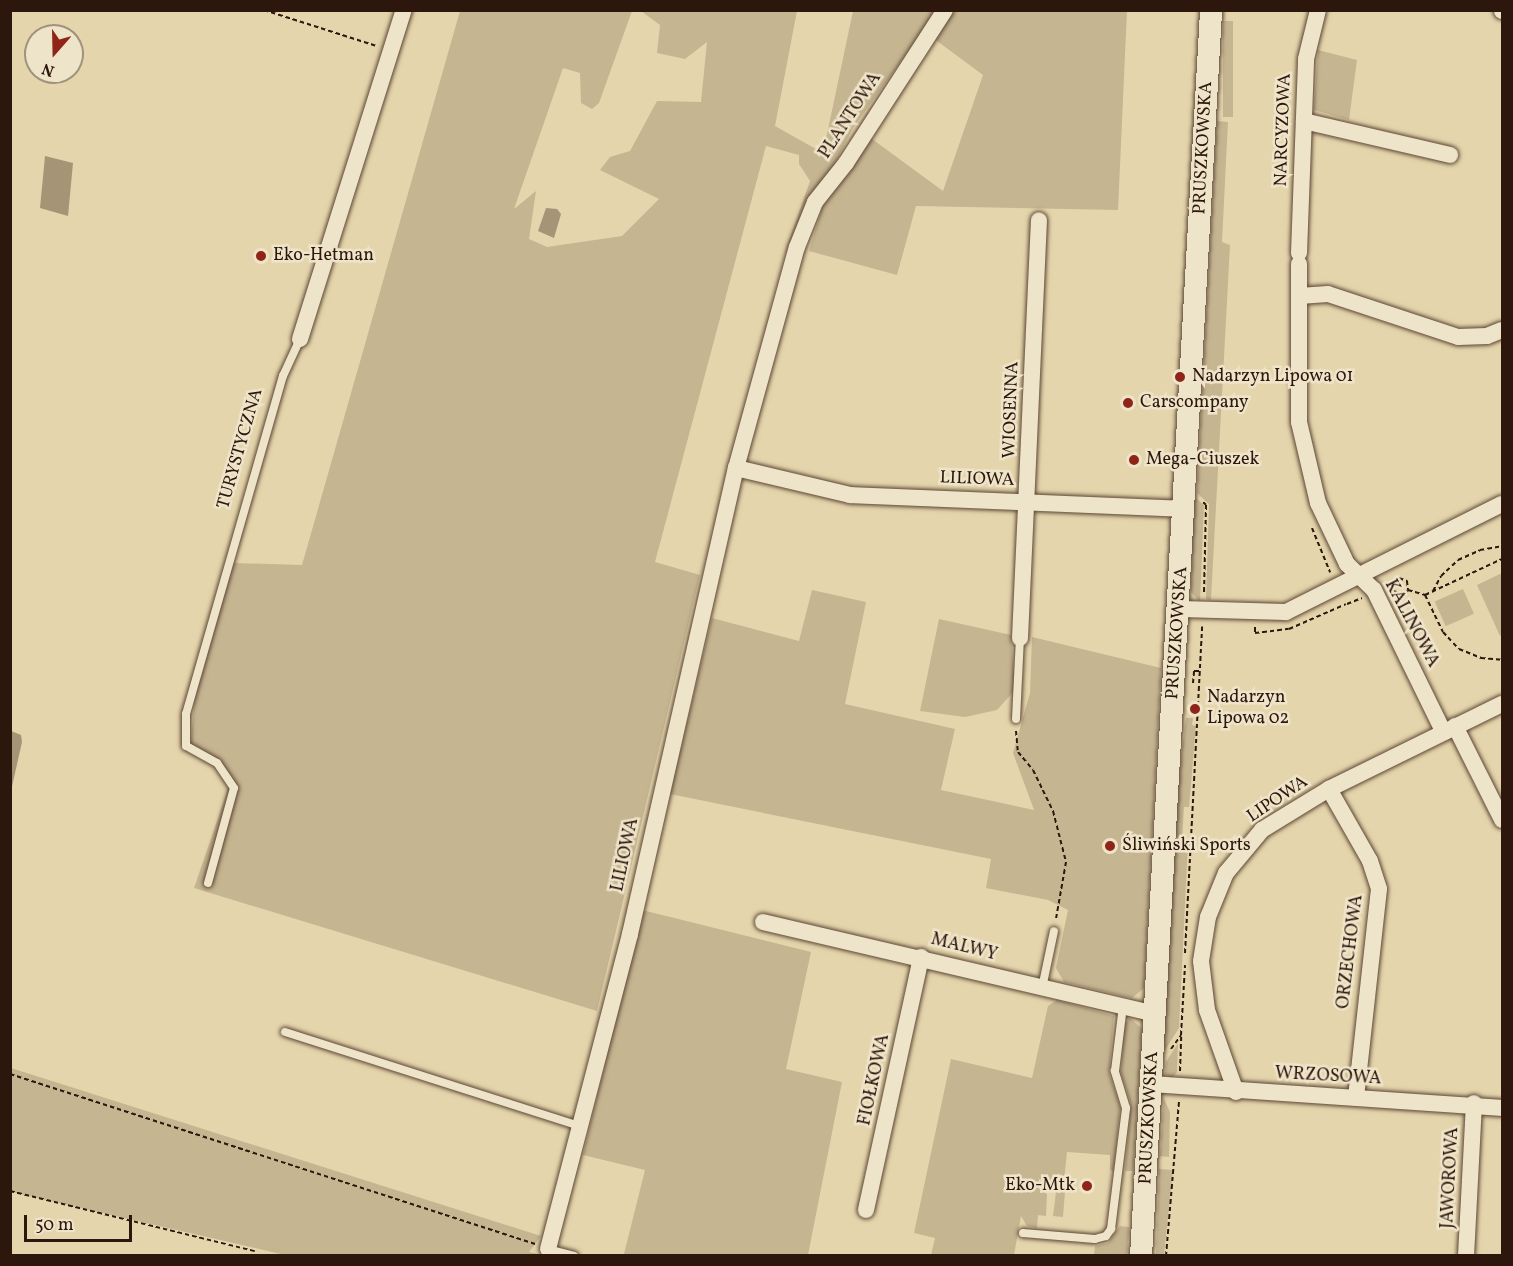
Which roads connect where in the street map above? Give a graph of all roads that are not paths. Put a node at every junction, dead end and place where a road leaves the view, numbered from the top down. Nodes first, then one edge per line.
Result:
1 (404, 10) edge
2 (945, 10) edge
3 (1211, 10) edge
4 (1318, 10) edge
5 (1304, 121) junction
6 (1450, 155) dead end
7 (1039, 220) dead end
8 (797, 247) joint
9 (1299, 258) joint
10 (1299, 296) junction
11 (1503, 330) edge
12 (300, 339) joint
13 (736, 468) junction
14 (1028, 502) junction
15 (1503, 504) edge
16 (1185, 508) junction
17 (1360, 576) junction
18 (1180, 609) junction
19 (1020, 638) joint
20 (1503, 704) edge
21 (1016, 719) road end
22 (1449, 729) junction
23 (1329, 789) junction
24 (1503, 819) edge
25 (208, 883) dead end
26 (763, 922) dead end
27 (1054, 931) road end
28 (921, 957) junction
29 (1042, 988) junction
30 (1123, 1006) junction
31 (1156, 1014) junction
32 (285, 1032) dead end
33 (1152, 1084) junction
34 (1236, 1092) junction
35 (1356, 1097) junction
36 (1474, 1103) junction
37 (1503, 1108) edge
38 (581, 1127) junction
39 (866, 1210) dead end
40 (1023, 1233) dead end
41 (548, 1249) joint
42 (574, 1256) edge
43 (1141, 1256) edge
44 (1466, 1256) edge

1 - 12 street, TURYSTYCZNA
2 - 8 street, PLANTOWA
3 - 16 street, PRUSZKOWSKA
4 - 5 street, NARCYZOWA
5 - 6 street
5 - 9 street, NARCYZOWA
7 - 14 street, WIOSENNA
8 - 13 street, LILIOWA
9 - 10 street, KALINOWA
10 - 11 street
10 - 17 street, KALINOWA
12 - 25 lane, TURYSTYCZNA
13 - 14 street, LILIOWA
13 - 38 street, LILIOWA
14 - 16 street, LILIOWA
14 - 19 street, WIOSENNA
15 - 17 street
16 - 18 street, PRUSZKOWSKA
17 - 18 street
17 - 22 street, KALINOWA
18 - 31 street, PRUSZKOWSKA
19 - 21 lane
20 - 22 street, LIPOWA
22 - 23 street, LIPOWA
22 - 24 street, KALINOWA
23 - 34 street, LIPOWA
23 - 35 street, ORZECHOWA
26 - 28 street, MALWY
27 - 29 lane
28 - 29 street, MALWY
28 - 39 street, FIOŁKOWA
29 - 30 street, MALWY
30 - 31 street, MALWY
30 - 40 lane
31 - 33 street, PRUSZKOWSKA
32 - 38 lane
33 - 34 street, WRZOSOWA
33 - 43 street, PRUSZKOWSKA
34 - 35 street, WRZOSOWA
35 - 36 street, WRZOSOWA
36 - 37 street, WRZOSOWA
36 - 44 street, JAWOROWA
38 - 41 street, LILIOWA
41 - 42 lane

